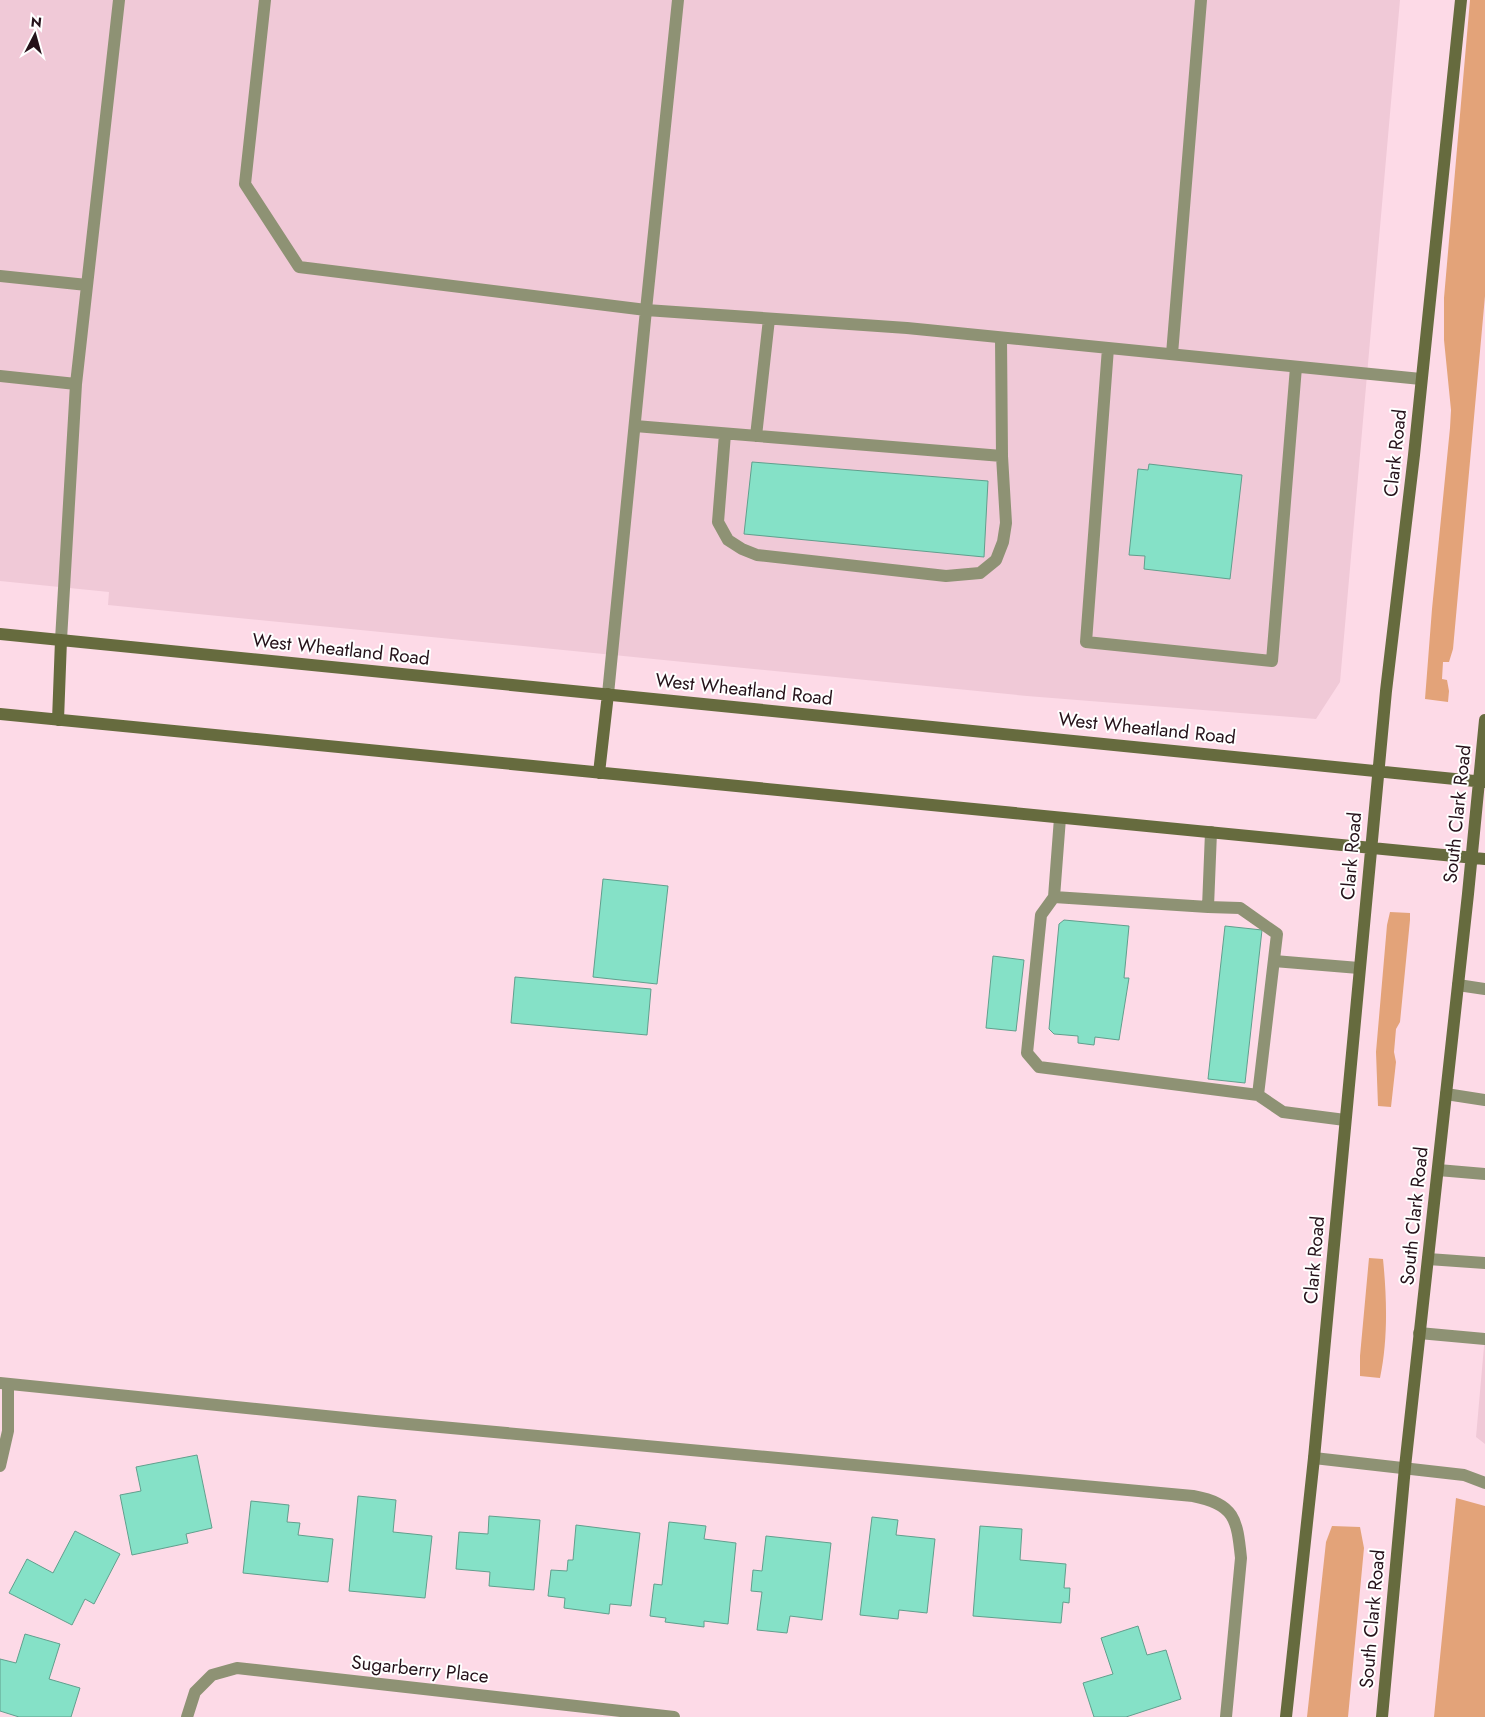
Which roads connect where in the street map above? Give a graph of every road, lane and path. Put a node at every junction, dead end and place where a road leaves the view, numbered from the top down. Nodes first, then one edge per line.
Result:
1 (119, 0) edge
2 (265, 0) edge
3 (678, 0) edge
4 (1201, 0) edge
5 (1461, 0) edge
6 (0, 276) edge
7 (87, 285) junction
8 (646, 310) junction
9 (769, 318) junction
10 (1001, 338) junction
11 (1108, 348) junction
12 (1172, 354) junction
13 (1296, 367) junction
14 (0, 376) edge
15 (1421, 380) junction
16 (76, 384) junction
17 (635, 426) junction
18 (725, 434) junction
19 (756, 436) junction
20 (1002, 456) junction
21 (0, 634) edge
22 (61, 640) junction
23 (608, 694) junction
24 (0, 714) edge
25 (58, 720) junction
26 (1485, 720) edge
27 (1378, 770) junction
28 (599, 773) junction
29 (1482, 781) edge
30 (1060, 818) junction
31 (1211, 832) junction
32 (1370, 847) junction
33 (1472, 858) junction
34 (1485, 859) edge
35 (1054, 897) junction
36 (1208, 907) junction
37 (1274, 961) junction
38 (1359, 968) junction
39 (1458, 985) junction
40 (1485, 988) edge
41 (1446, 1094) junction
42 (1258, 1095) junction
43 (1485, 1100) edge
44 (1345, 1120) junction
45 (1438, 1170) junction
46 (1485, 1174) edge
47 (1428, 1259) junction
48 (1485, 1263) edge
49 (1419, 1334) junction
50 (1485, 1338) edge
51 (4, 1384) edge
52 (1314, 1458) junction
53 (0, 1466) edge
54 (1405, 1467) junction
55 (1485, 1483) edge
56 (186, 1717) edge
57 (674, 1717) edge
58 (1226, 1717) edge
59 (1286, 1717) edge
60 (1382, 1717) edge

1 - 7 street
2 - 8 street
3 - 8 street
4 - 12 street
5 - 15 main road, Clark Road
6 - 7 street
7 - 16 street
8 - 9 street
8 - 17 street
9 - 10 street
9 - 19 street
10 - 11 street
10 - 20 street
11 - 12 street
11 - 13 street
12 - 13 street
13 - 15 street
14 - 16 street
15 - 27 main road, Clark Road
16 - 22 street
17 - 18 street
17 - 23 street
18 - 19 street
18 - 20 street
19 - 20 street
21 - 22 main road, West Wheatland Road
22 - 23 main road, West Wheatland Road
22 - 25 main road
23 - 27 main road, West Wheatland Road
23 - 28 main road
24 - 25 main road
25 - 28 main road
26 - 29 main road, South Clark Road
27 - 29 main road, West Wheatland Road
27 - 32 main road, Clark Road
28 - 30 main road
29 - 33 main road, South Clark Road
30 - 31 main road
30 - 35 street
31 - 32 main road
31 - 36 street
32 - 33 main road
32 - 38 main road, Clark Road
33 - 34 main road
33 - 39 main road, South Clark Road
35 - 36 street
35 - 42 street
36 - 37 street
37 - 38 street
37 - 42 street
38 - 44 main road, Clark Road
39 - 40 street
39 - 41 main road, South Clark Road
41 - 43 street
41 - 45 main road, South Clark Road
42 - 44 street
44 - 52 main road, Clark Road
45 - 46 street
45 - 47 main road, South Clark Road
47 - 48 street
47 - 49 main road, South Clark Road
49 - 50 street
49 - 54 main road, South Clark Road
51 - 53 street
51 - 58 street
52 - 54 street
52 - 59 main road, Clark Road
54 - 55 street
54 - 60 main road, South Clark Road
56 - 57 street, Sugarberry Place

